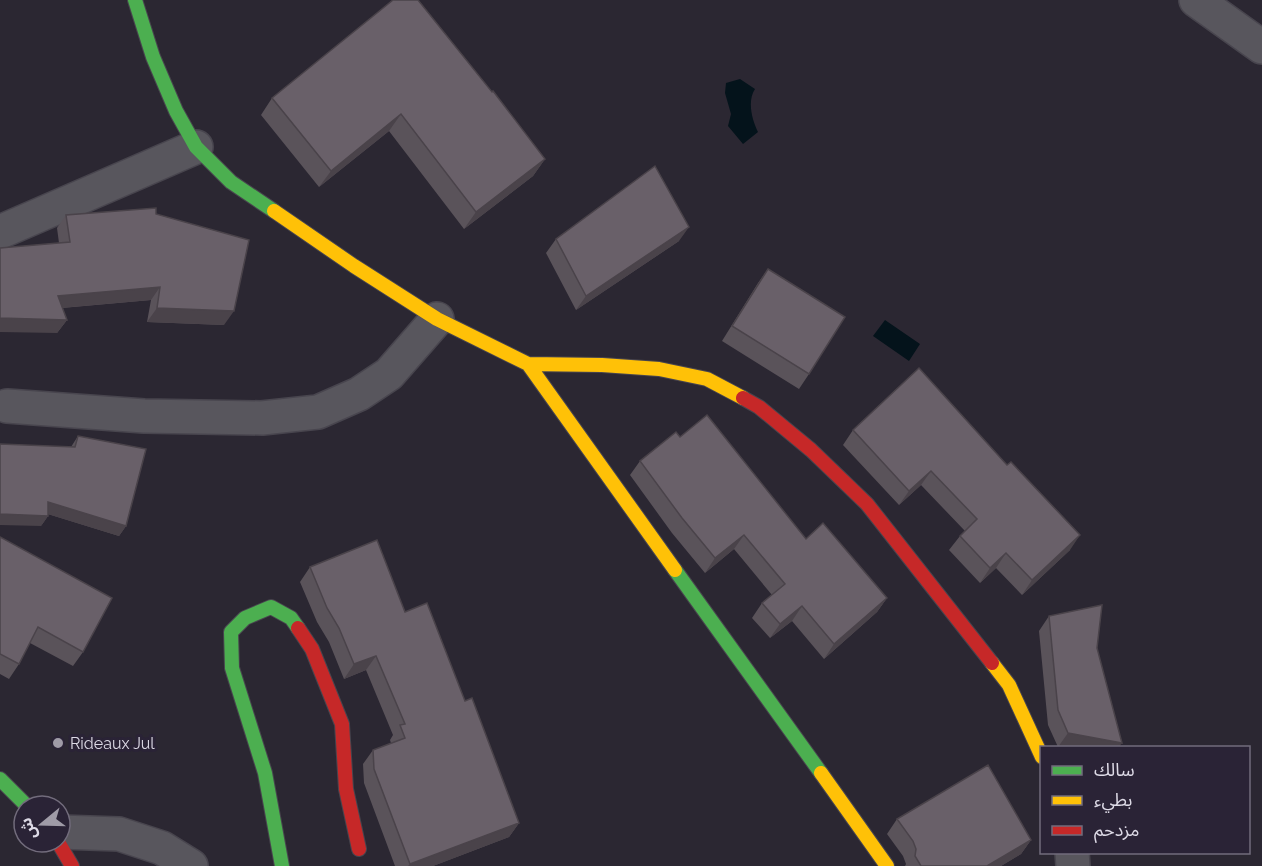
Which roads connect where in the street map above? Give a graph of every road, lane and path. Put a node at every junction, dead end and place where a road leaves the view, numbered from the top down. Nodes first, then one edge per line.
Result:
1 (135, 0) edge
2 (1196, 0) edge
3 (1262, 47) edge
4 (196, 147) junction
5 (0, 232) edge
6 (437, 319) junction
7 (528, 364) junction
8 (7, 406) dead end
9 (1040, 755) edge
10 (0, 779) edge
11 (15, 794) edge
12 (72, 832) edge
13 (359, 849) dead end
14 (191, 866) edge
15 (282, 866) edge
16 (887, 866) edge

1 - 4 main road
2 - 3 street
4 - 5 street
4 - 6 main road
6 - 7 main road
6 - 8 street
7 - 9 main road
7 - 16 main road
10 - 11 main road
12 - 14 street
13 - 15 main road

